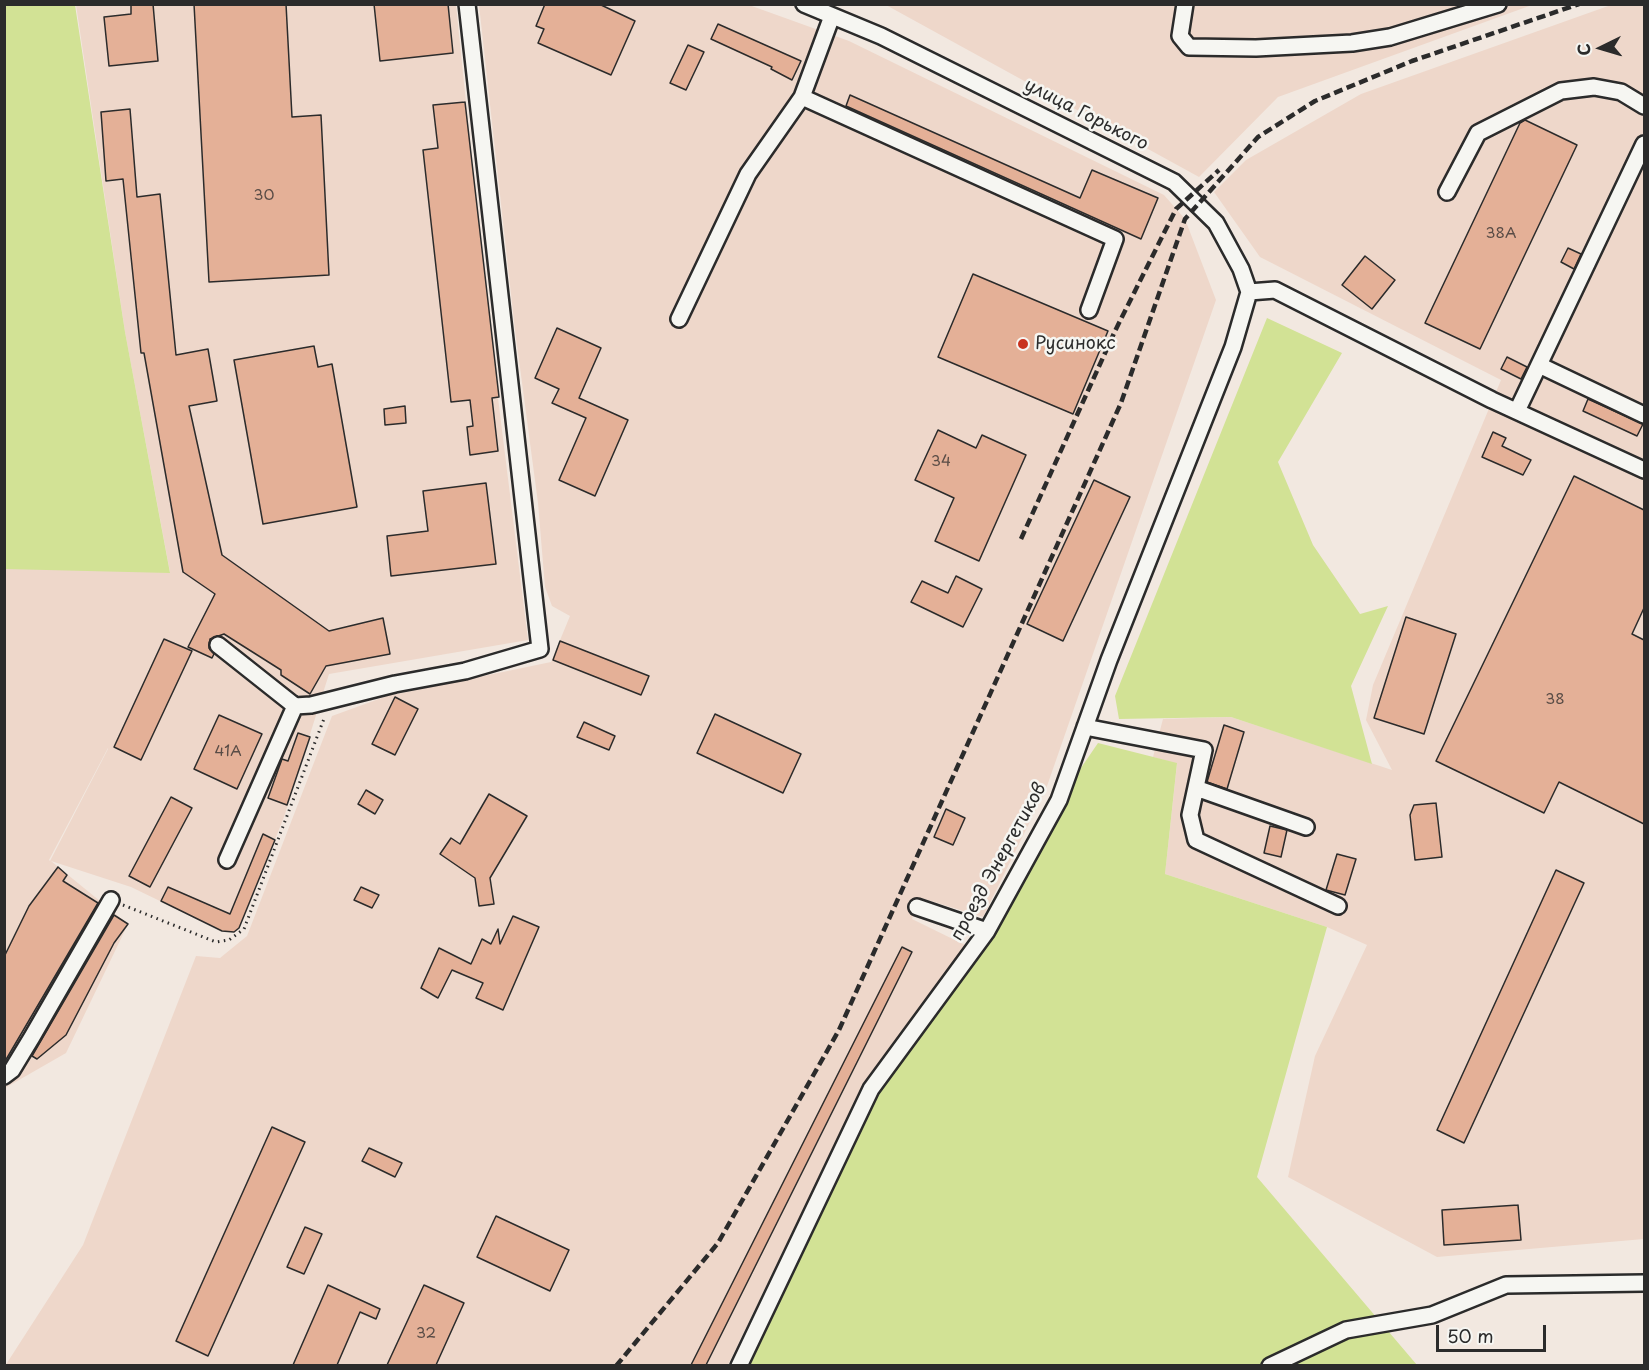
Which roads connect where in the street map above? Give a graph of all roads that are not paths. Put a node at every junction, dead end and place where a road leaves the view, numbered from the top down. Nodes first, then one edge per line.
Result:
1 (467, 4) edge
2 (1185, 4) edge
3 (1498, 4) edge
4 (808, 5) edge
5 (832, 16) junction
6 (802, 97) junction
7 (1644, 106) edge
8 (1644, 144) edge
9 (1447, 192) dead end
10 (1249, 292) junction
11 (1089, 310) dead end
12 (679, 319) dead end
13 (1539, 365) junction
14 (1517, 411) junction
15 (1644, 415) edge
16 (1644, 470) edge
17 (218, 645) dead end
18 (295, 706) junction
19 (1085, 727) junction
20 (1196, 788) junction
21 (1306, 827) dead end
22 (227, 861) dead end
23 (111, 900) road end
24 (1338, 906) dead end
25 (917, 907) dead end
26 (987, 931) junction
27 (4, 1076) edge
28 (1644, 1283) edge
29 (739, 1365) edge
30 (1270, 1365) edge

1 - 18 street
2 - 3 street
4 - 5 street, улица Горького
5 - 6 street
5 - 10 street, улица Горького
6 - 11 street
6 - 12 street
7 - 9 street
8 - 13 street
10 - 14 street
10 - 19 street, проезд Энергетиков
13 - 14 street
13 - 15 street
14 - 16 street
17 - 18 street
18 - 22 street
19 - 20 street
19 - 26 street, проезд Энергетиков
20 - 21 street
20 - 24 street
23 - 27 street
25 - 26 street
26 - 29 street, проезд Энергетиков
28 - 30 street

